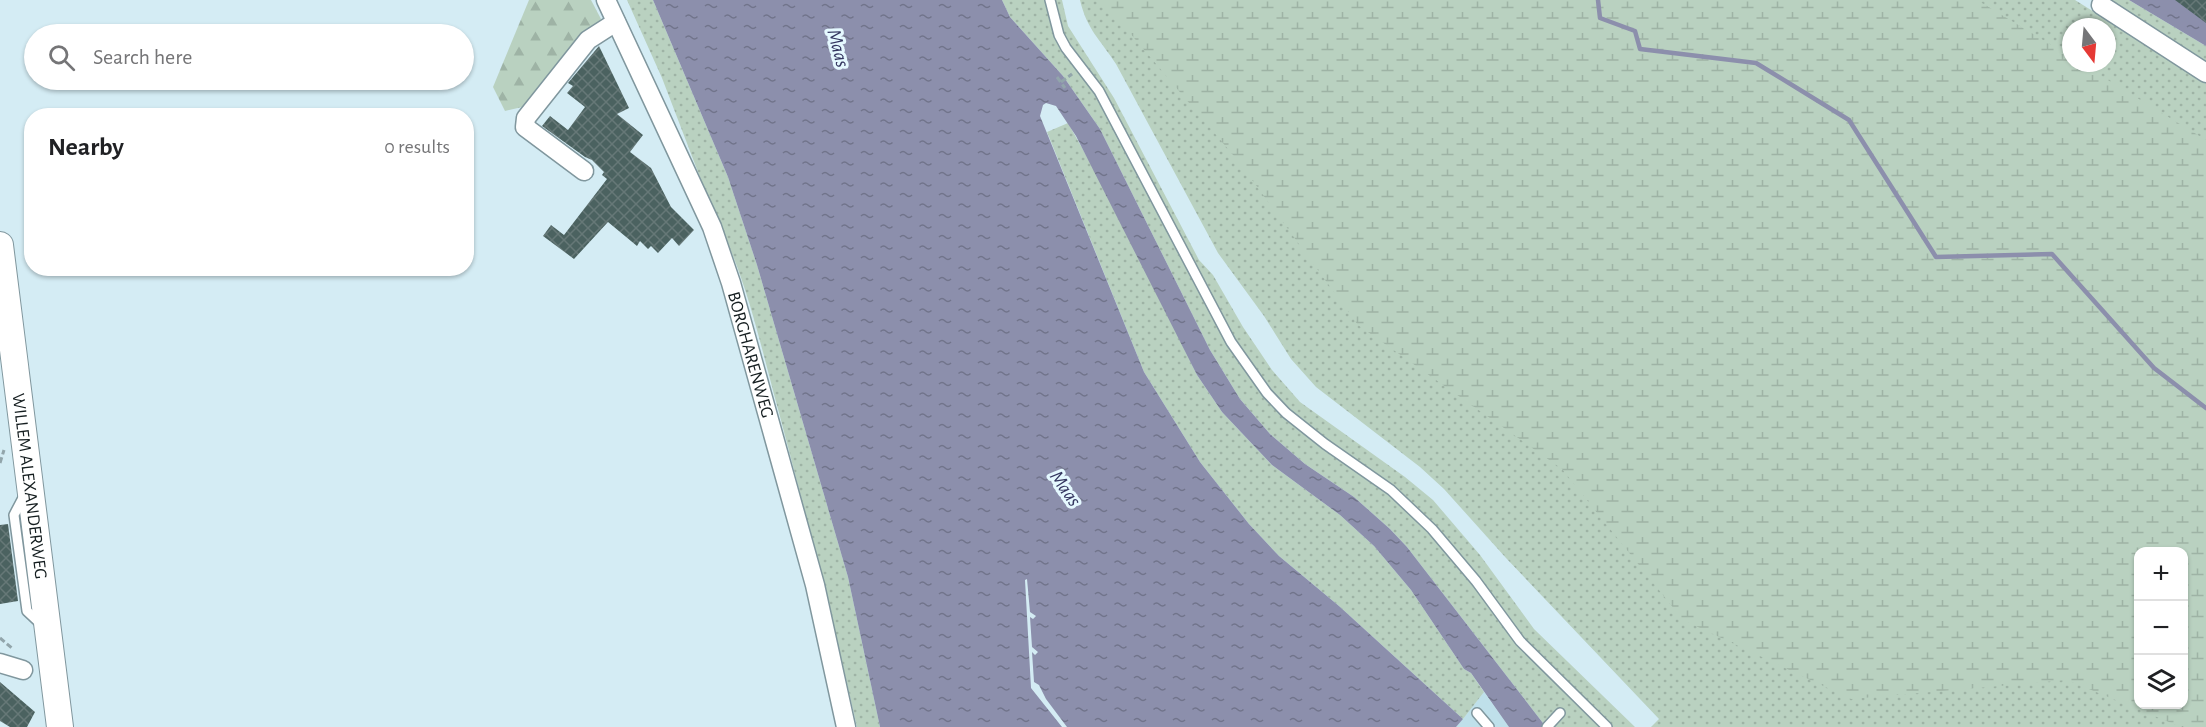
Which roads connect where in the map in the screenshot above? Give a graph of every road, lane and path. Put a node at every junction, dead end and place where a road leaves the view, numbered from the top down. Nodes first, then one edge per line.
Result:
1 (606, 0) edge
2 (1050, 0) edge
3 (2101, 5) dead end
4 (616, 22) junction
5 (2206, 73) edge
6 (1057, 77) dead end
7 (1068, 77) dead end
8 (1061, 82) junction
9 (1065, 88) dead end
10 (584, 171) dead end
11 (0, 245) edge
12 (0, 663) edge
13 (23, 670) dead end
14 (1477, 712) dead end
15 (1560, 713) dead end
16 (60, 727) edge
17 (846, 727) edge
18 (1489, 727) edge
19 (1547, 727) edge
20 (1607, 727) edge

1 - 4 street, BORGHARENWEG
2 - 20 lane
3 - 5 street
4 - 10 street
4 - 17 street, BORGHARENWEG
6 - 8 path
7 - 8 path
8 - 9 path
11 - 16 street, WILLEM ALEXANDERWEG
12 - 13 street
14 - 18 lane
15 - 19 lane

